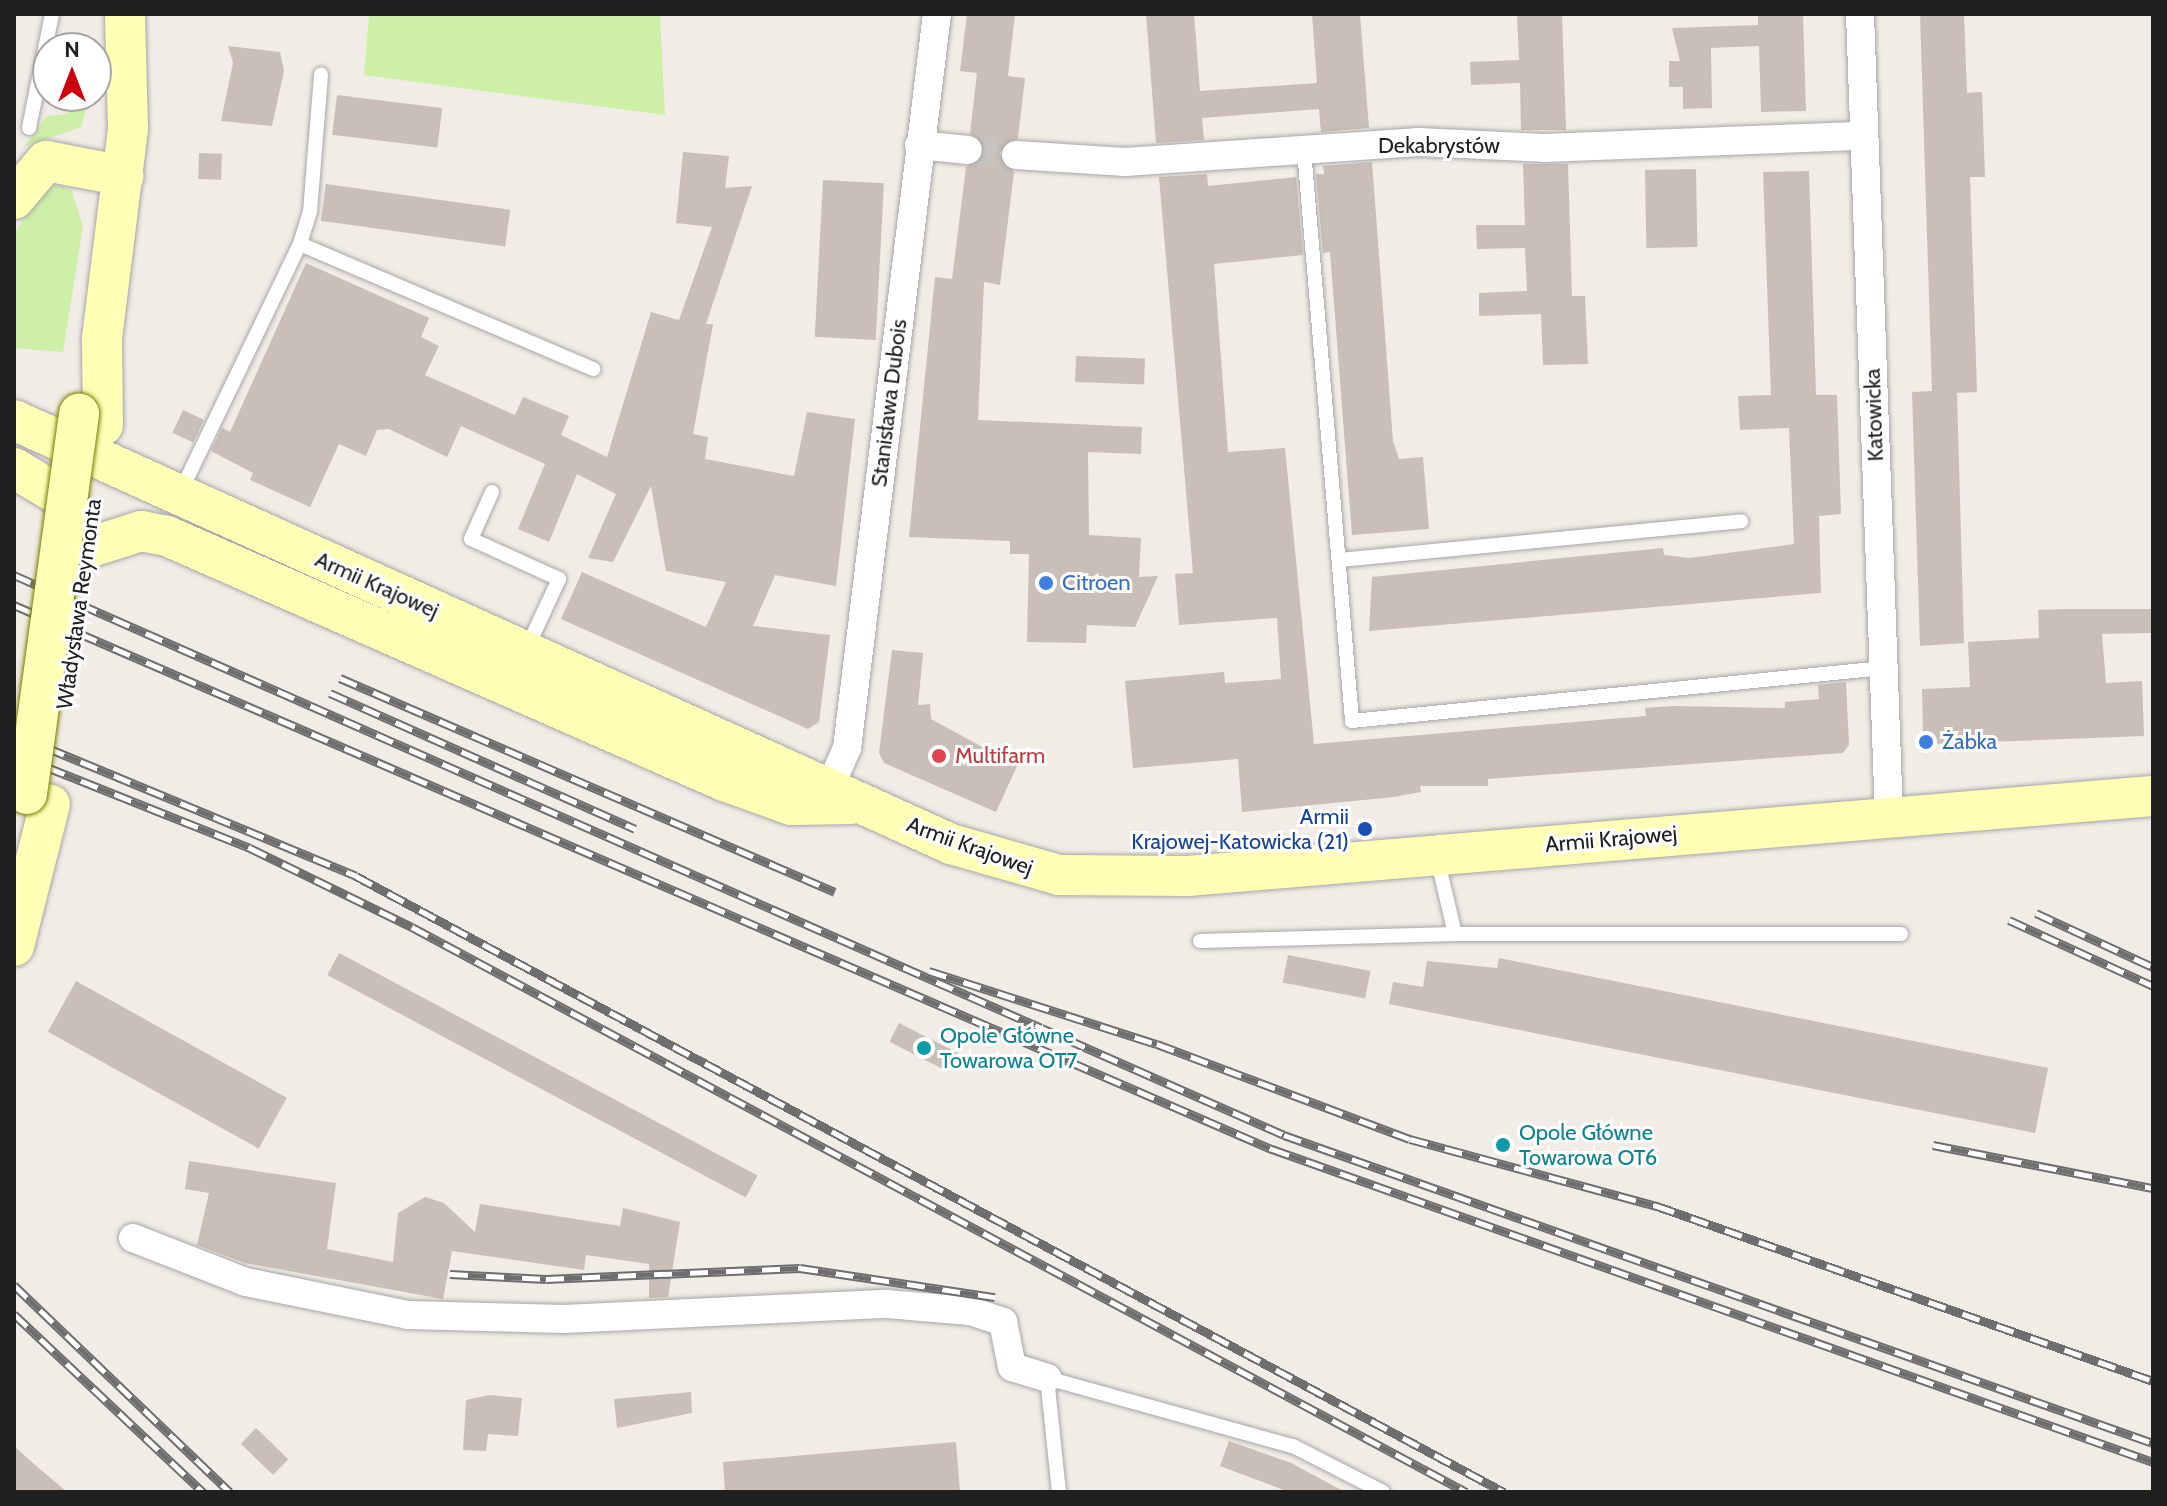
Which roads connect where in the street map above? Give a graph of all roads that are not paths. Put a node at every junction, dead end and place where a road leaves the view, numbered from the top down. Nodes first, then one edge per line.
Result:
1 (52, 14) edge
2 (125, 14) edge
3 (937, 14) edge
4 (1860, 14) edge
5 (321, 74) dead end
6 (29, 128) dead end
7 (1863, 136) junction
8 (919, 145) junction
9 (968, 150) tunnel mouth
10 (1304, 150) junction
11 (1016, 155) tunnel mouth
12 (124, 176) junction
13 (14, 199) edge
14 (300, 244) junction
15 (593, 369) dead end
16 (52, 426) edge
17 (14, 468) edge
18 (492, 492) dead end
19 (179, 495) junction
20 (67, 500) junction
21 (1741, 521) dead end
22 (88, 548) junction
23 (1339, 560) junction
24 (525, 652) junction
25 (1884, 668) junction
26 (846, 796) junction
27 (2153, 796) edge
28 (38, 799) junction
29 (1889, 816) junction
30 (1437, 853) junction
31 (1455, 934) junction
32 (1901, 934) dead end
33 (1200, 941) dead end
34 (14, 946) edge
35 (133, 1238) dead end
36 (1047, 1378) junction
37 (1059, 1492) edge
38 (1383, 1492) edge

1 - 6 lane
2 - 12 street, Władysława Reymonta
3 - 8 street, Stanisława Dubois
4 - 7 street, Katowicka
5 - 14 lane
7 - 10 street, Dekabrystów
7 - 25 street, Katowicka
8 - 9 street
8 - 26 street, Stanisława Dubois
10 - 11 street, Dekabrystów
10 - 23 lane
12 - 13 street
12 - 16 street, Władysława Reymonta
14 - 15 lane
14 - 19 lane
16 - 19 street, Armii Krajowej
16 - 20 street, Władysława Reymonta, bridge
16 - 22 street, Władysława Reymonta
17 - 20 street
18 - 24 lane
19 - 24 street, Armii Krajowej
20 - 28 street, Władysława Reymonta, bridge
21 - 23 lane
22 - 26 street
22 - 28 street, Władysława Reymonta
23 - 25 lane
24 - 26 street, Armii Krajowej
25 - 29 street, Katowicka
26 - 30 street, Armii Krajowej
27 - 29 street, Armii Krajowej
28 - 34 street, Władysława Reymonta
29 - 30 street, Armii Krajowej
30 - 31 lane
31 - 32 lane
31 - 33 lane
35 - 36 street
36 - 37 lane
36 - 38 lane

